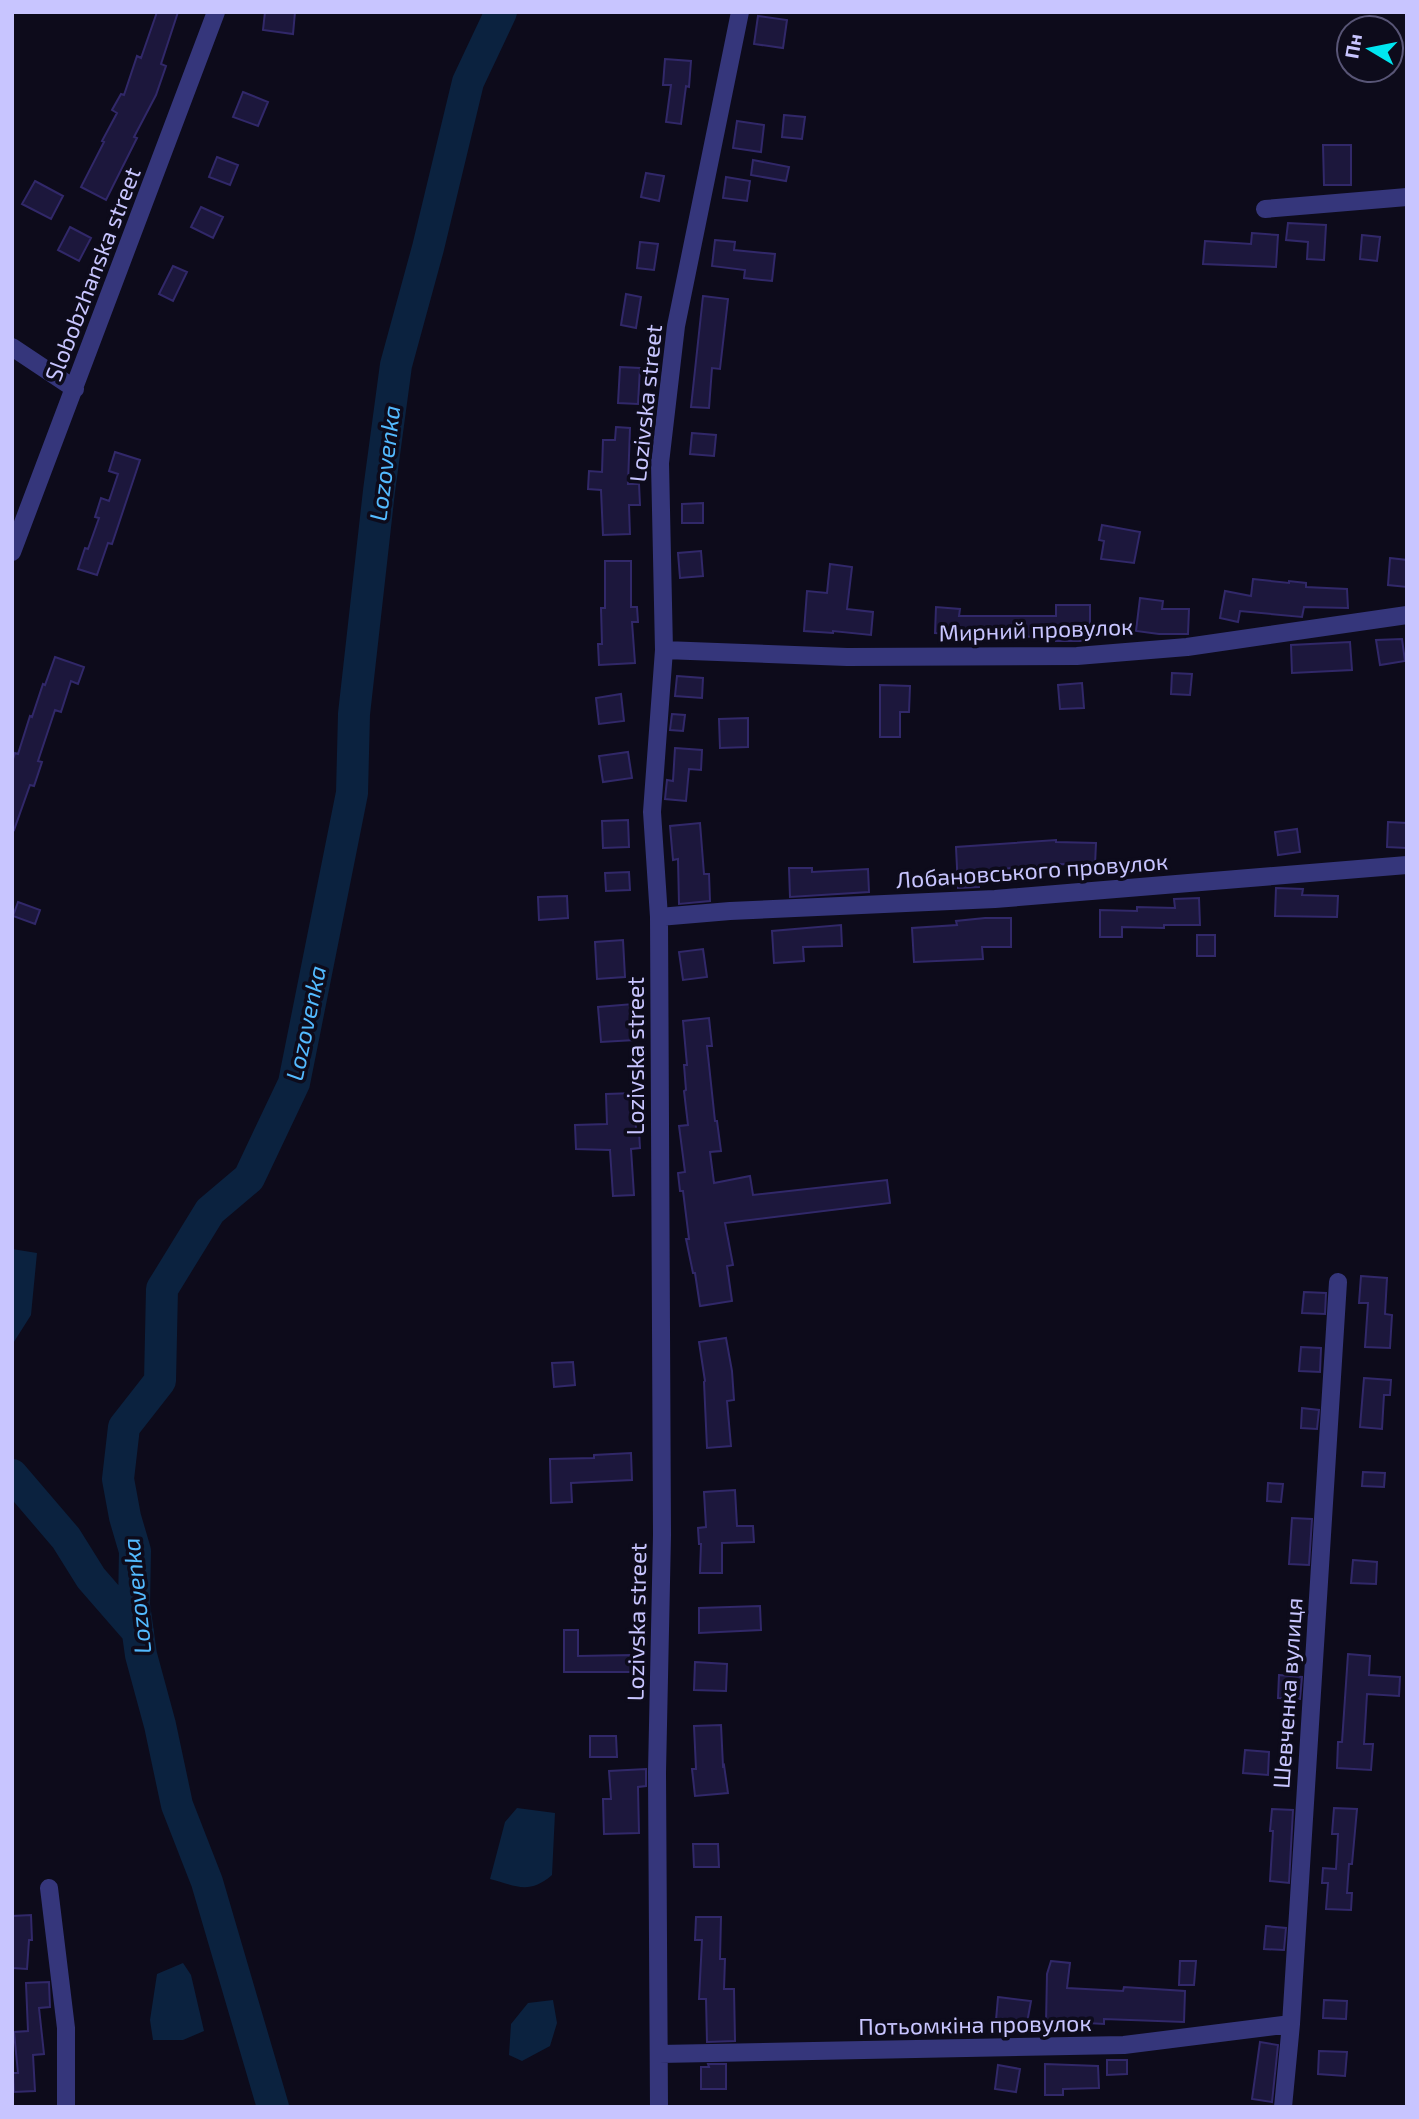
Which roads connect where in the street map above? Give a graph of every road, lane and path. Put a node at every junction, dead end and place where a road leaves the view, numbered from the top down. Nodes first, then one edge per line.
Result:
1 (216, 12) edge
2 (740, 12) edge
3 (1407, 197) edge
4 (1265, 209) dead end
5 (12, 347) edge
6 (75, 389) junction
7 (12, 552) edge
8 (1407, 615) edge
9 (664, 650) junction
10 (1407, 865) edge
11 (659, 917) junction
12 (1338, 1282) dead end
13 (49, 1888) dead end
14 (1290, 2024) junction
15 (659, 2054) junction
16 (66, 2107) edge
17 (659, 2107) edge
18 (1283, 2107) edge

1 - 6 street, Slobobzhanska street
2 - 9 street, Lozivska street
3 - 4 street
5 - 6 street
6 - 7 street, Slobobzhanska street
8 - 9 street, Мирний провулок
9 - 11 street, Lozivska street
10 - 11 street, Лобановського провулок
11 - 15 street, Lozivska street
12 - 14 street, Шевченка вулиця
13 - 16 street
14 - 15 street, Потьомкіна провулок
14 - 18 street, Шевченка вулиця
15 - 17 street, Lozivska street

